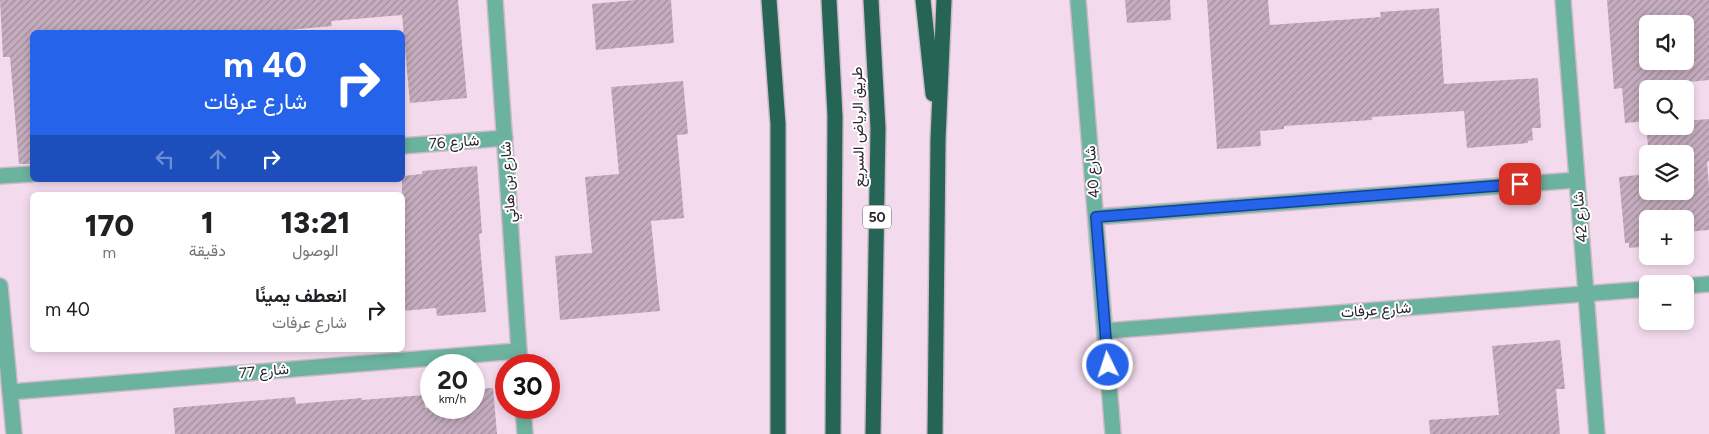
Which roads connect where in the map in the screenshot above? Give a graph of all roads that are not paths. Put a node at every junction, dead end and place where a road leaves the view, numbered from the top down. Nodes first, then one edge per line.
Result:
1 (495, 0) edge
2 (769, 0) edge
3 (829, 0) edge
4 (871, 0) edge
5 (923, 0) edge
6 (944, 0) edge
7 (1078, 0) edge
8 (1563, 0) edge
9 (505, 138) junction
10 (938, 140) junction
11 (405, 146) edge
12 (30, 174) edge
13 (0, 176) edge
14 (1577, 180) junction
15 (1096, 217) junction
16 (1709, 284) edge
17 (1694, 285) edge
18 (0, 286) edge
19 (1639, 290) edge
20 (1586, 294) junction
21 (2, 330) edge
22 (1105, 331) junction
23 (519, 354) edge
24 (495, 360) edge
25 (10, 392) junction
26 (524, 419) edge
27 (14, 434) edge
28 (525, 434) edge
29 (778, 434) edge
30 (833, 434) edge
31 (874, 434) edge
32 (935, 434) edge
33 (1113, 434) edge
34 (1598, 434) edge

1 - 9 street, شارع بن هاني
2 - 29 highway
3 - 30 highway, طريق الرياض السريع
4 - 31 highway, طريق الرياض السريع / 50
5 - 10 highway
6 - 10 highway
7 - 15 street, شارع 40
8 - 14 street, شارع 42
9 - 11 street, شارع 76
9 - 23 street, شارع بن هاني
10 - 32 highway
12 - 13 street
14 - 15 street
14 - 20 street, شارع 42
15 - 22 street, شارع 40
16 - 17 street
18 - 21 street
19 - 20 street, شارع عرفات
20 - 22 street, شارع عرفات
20 - 34 street, شارع 42
21 - 25 street
22 - 33 street, شارع 40
24 - 25 street, شارع 77
25 - 27 street
26 - 28 street

